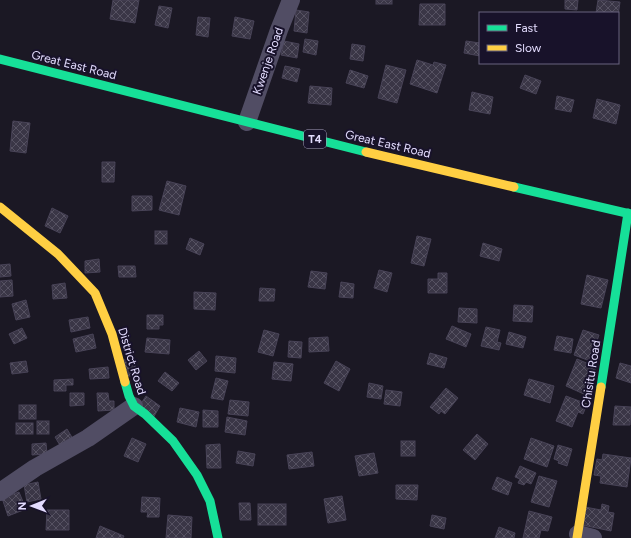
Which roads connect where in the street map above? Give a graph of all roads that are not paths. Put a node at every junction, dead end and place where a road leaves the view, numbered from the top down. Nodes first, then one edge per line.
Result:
1 (292, 0) edge
2 (0, 59) edge
3 (247, 122) junction
4 (0, 207) edge
5 (630, 213) edge
6 (134, 406) junction
7 (0, 492) edge
8 (583, 537) edge
9 (218, 538) edge

1 - 3 street, Kwenje Road
2 - 3 main road, Great East Road / T4
3 - 5 main road, Great East Road / T4
4 - 6 main road, District Road
5 - 8 main road, Chisitu Road
6 - 7 street
6 - 9 main road, District Road

